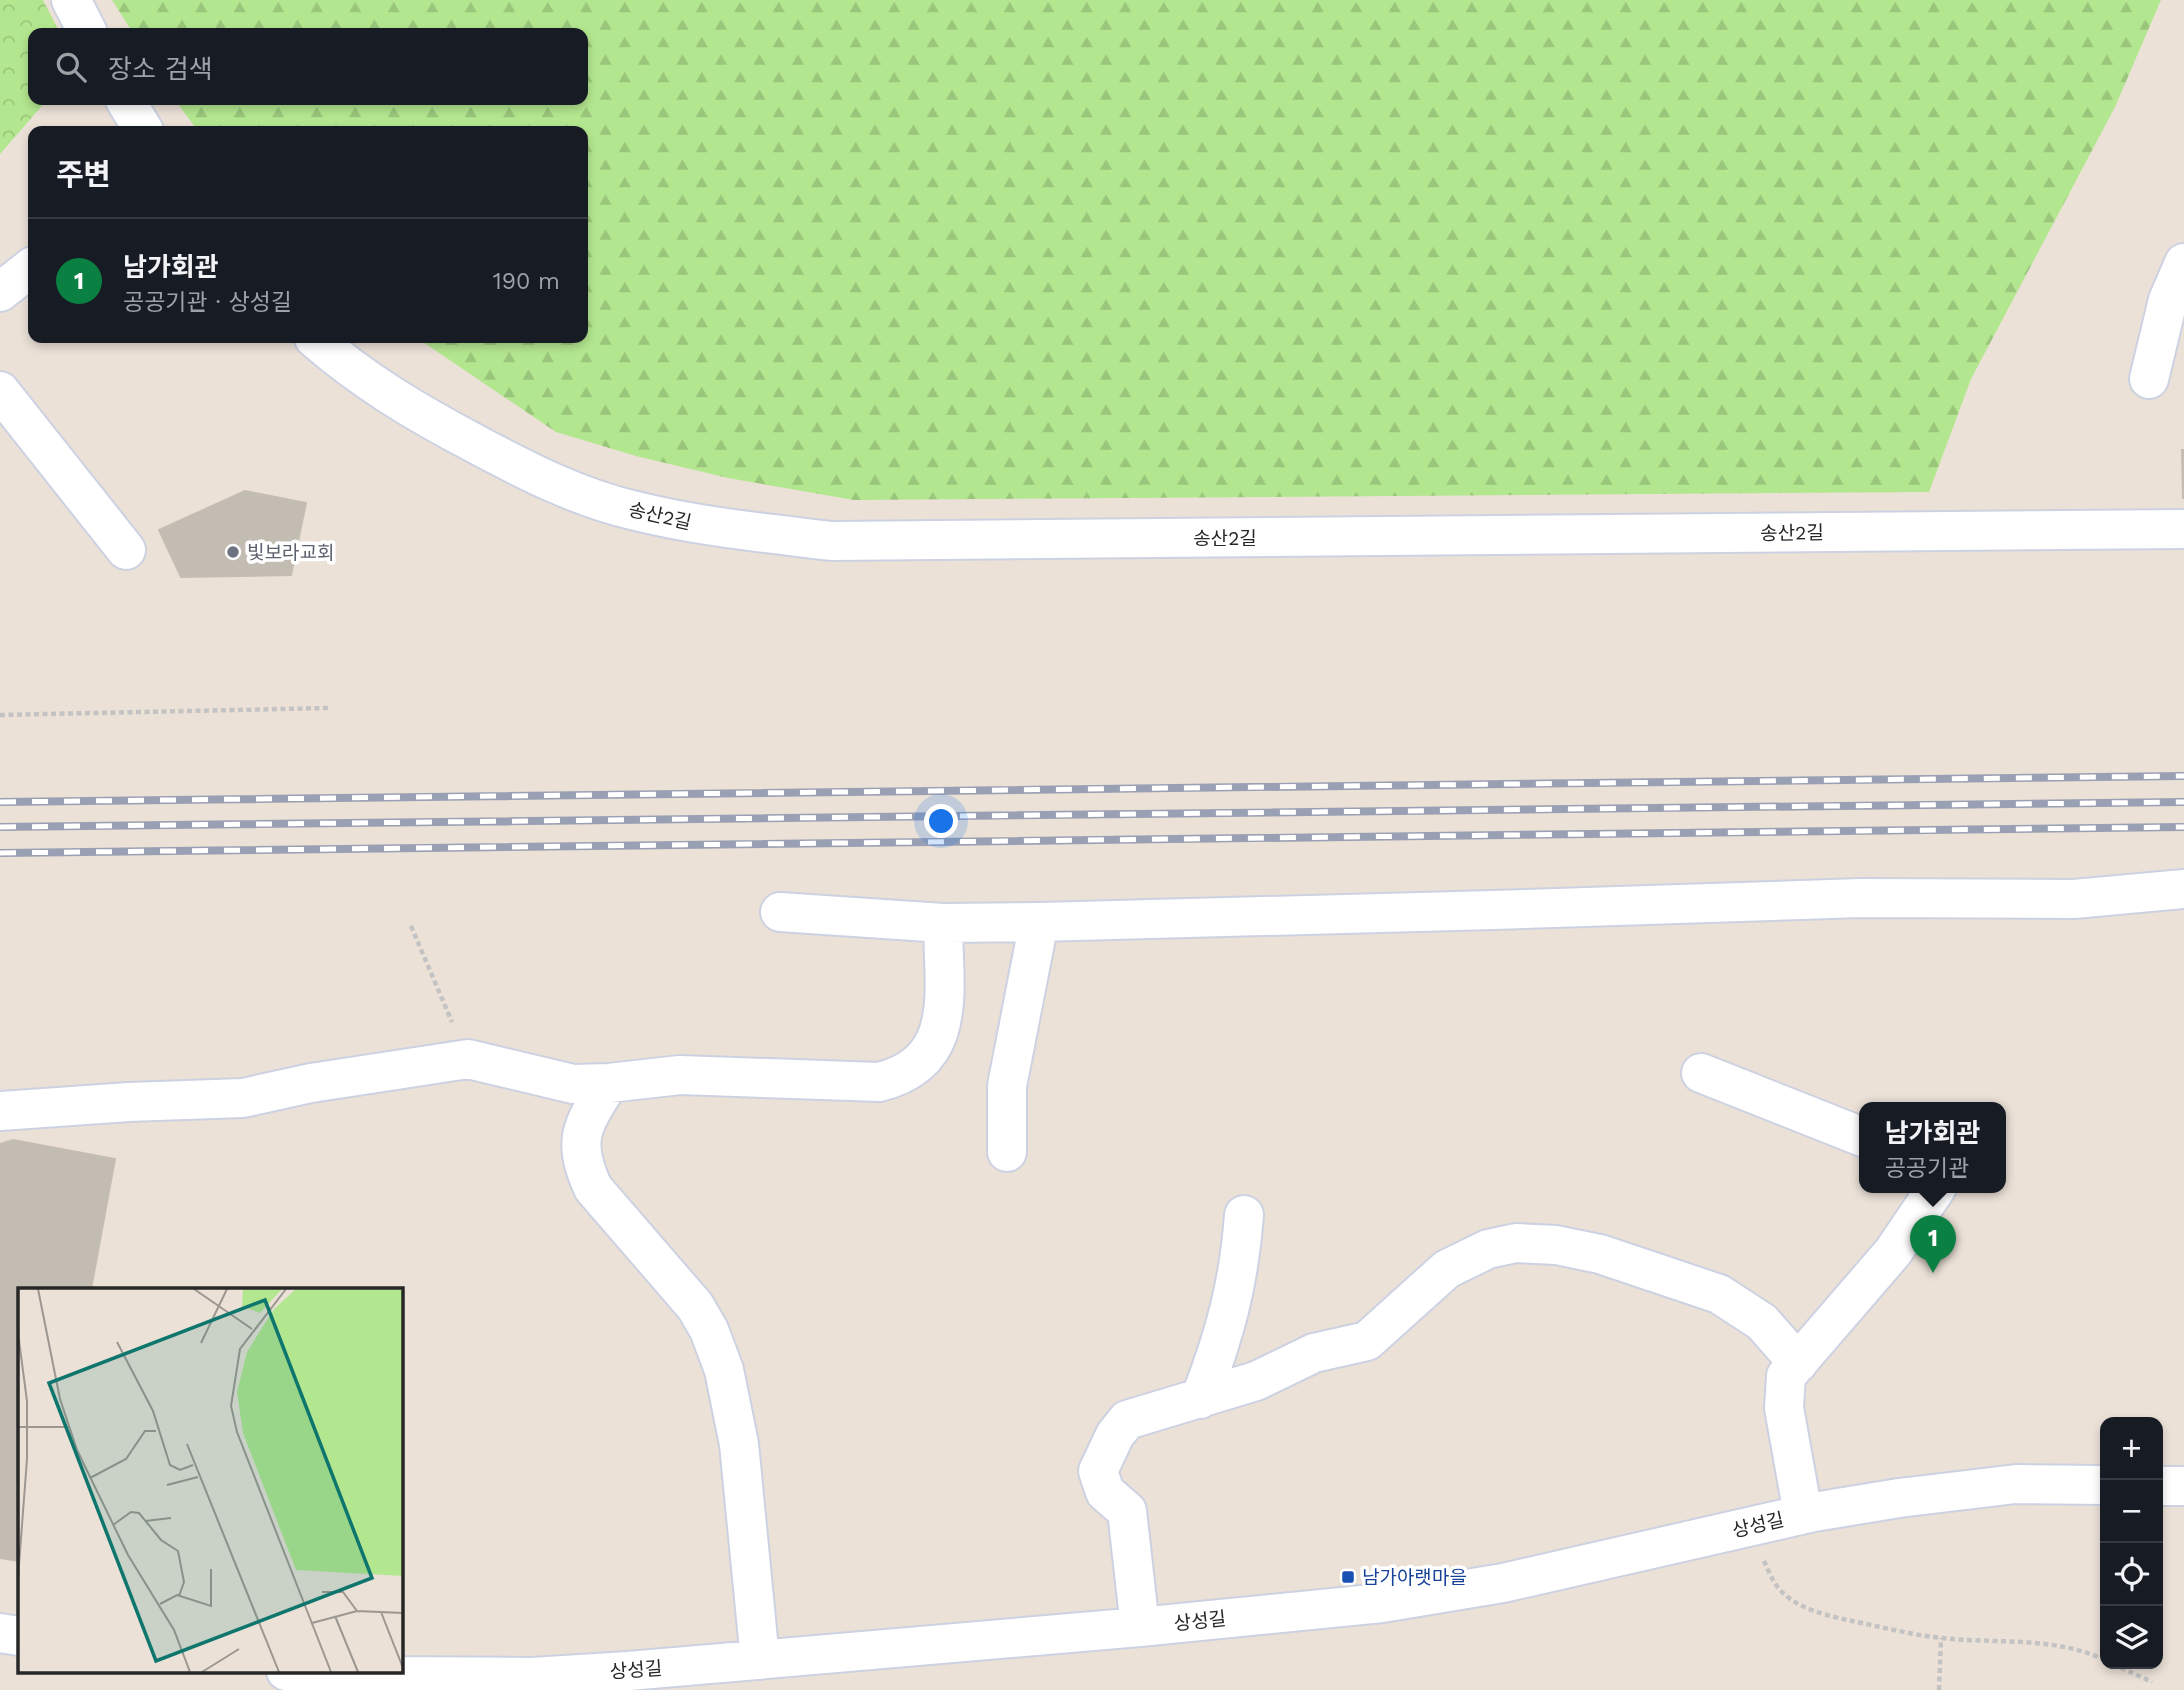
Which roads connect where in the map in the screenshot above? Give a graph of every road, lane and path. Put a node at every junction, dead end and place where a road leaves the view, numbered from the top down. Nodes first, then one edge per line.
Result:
1 (71, 0) edge
2 (85, 28) edge
3 (128, 105) edge
4 (141, 126) edge
5 (2184, 262) edge
6 (28, 270) edge
7 (0, 292) edge
8 (320, 343) edge
9 (2149, 379) dead end
10 (0, 391) edge
11 (2184, 529) edge
12 (126, 550) dead end
13 (328, 708) dead end
14 (0, 715) edge
15 (2184, 889) edge
16 (780, 912) dead end
17 (1039, 922) junction
18 (943, 923) junction
19 (411, 926) dead end
20 (468, 1059) junction
21 (1701, 1073) dead end
22 (609, 1083) junction
23 (0, 1111) edge
24 (1859, 1136) edge
25 (1007, 1152) dead end
26 (1933, 1193) edge
27 (1244, 1214) dead end
28 (1798, 1363) junction
29 (1200, 1399) junction
30 (2100, 1485) edge
31 (2163, 1486) edge
32 (2184, 1486) edge
33 (1802, 1514) junction
34 (1750, 1527) junction
35 (1140, 1627) junction
36 (0, 1633) edge
37 (18, 1636) edge
38 (1941, 1638) junction
39 (2100, 1658) edge
40 (760, 1660) junction
41 (2124, 1669) edge
42 (292, 1672) edge
43 (351, 1682) edge
44 (2152, 1682) dead end
45 (1939, 1690) edge

1 - 2 street
3 - 4 street
5 - 9 street
6 - 7 street
8 - 11 street, 송산2길
10 - 12 street
13 - 14 path
15 - 17 street
16 - 18 street
17 - 18 street
17 - 25 street
18 - 22 street
19 - 20 path
20 - 22 street
20 - 23 street
21 - 24 street
22 - 40 street
26 - 28 street
27 - 29 street
28 - 29 street
28 - 33 street
29 - 35 street
30 - 33 street, 상성길
31 - 32 street
33 - 34 street, 상성길
34 - 35 street, 상성길
34 - 38 path
35 - 40 street, 상성길
36 - 37 street
38 - 39 path
38 - 45 path
40 - 43 street, 상성길
41 - 44 path
42 - 43 street, 상성길

